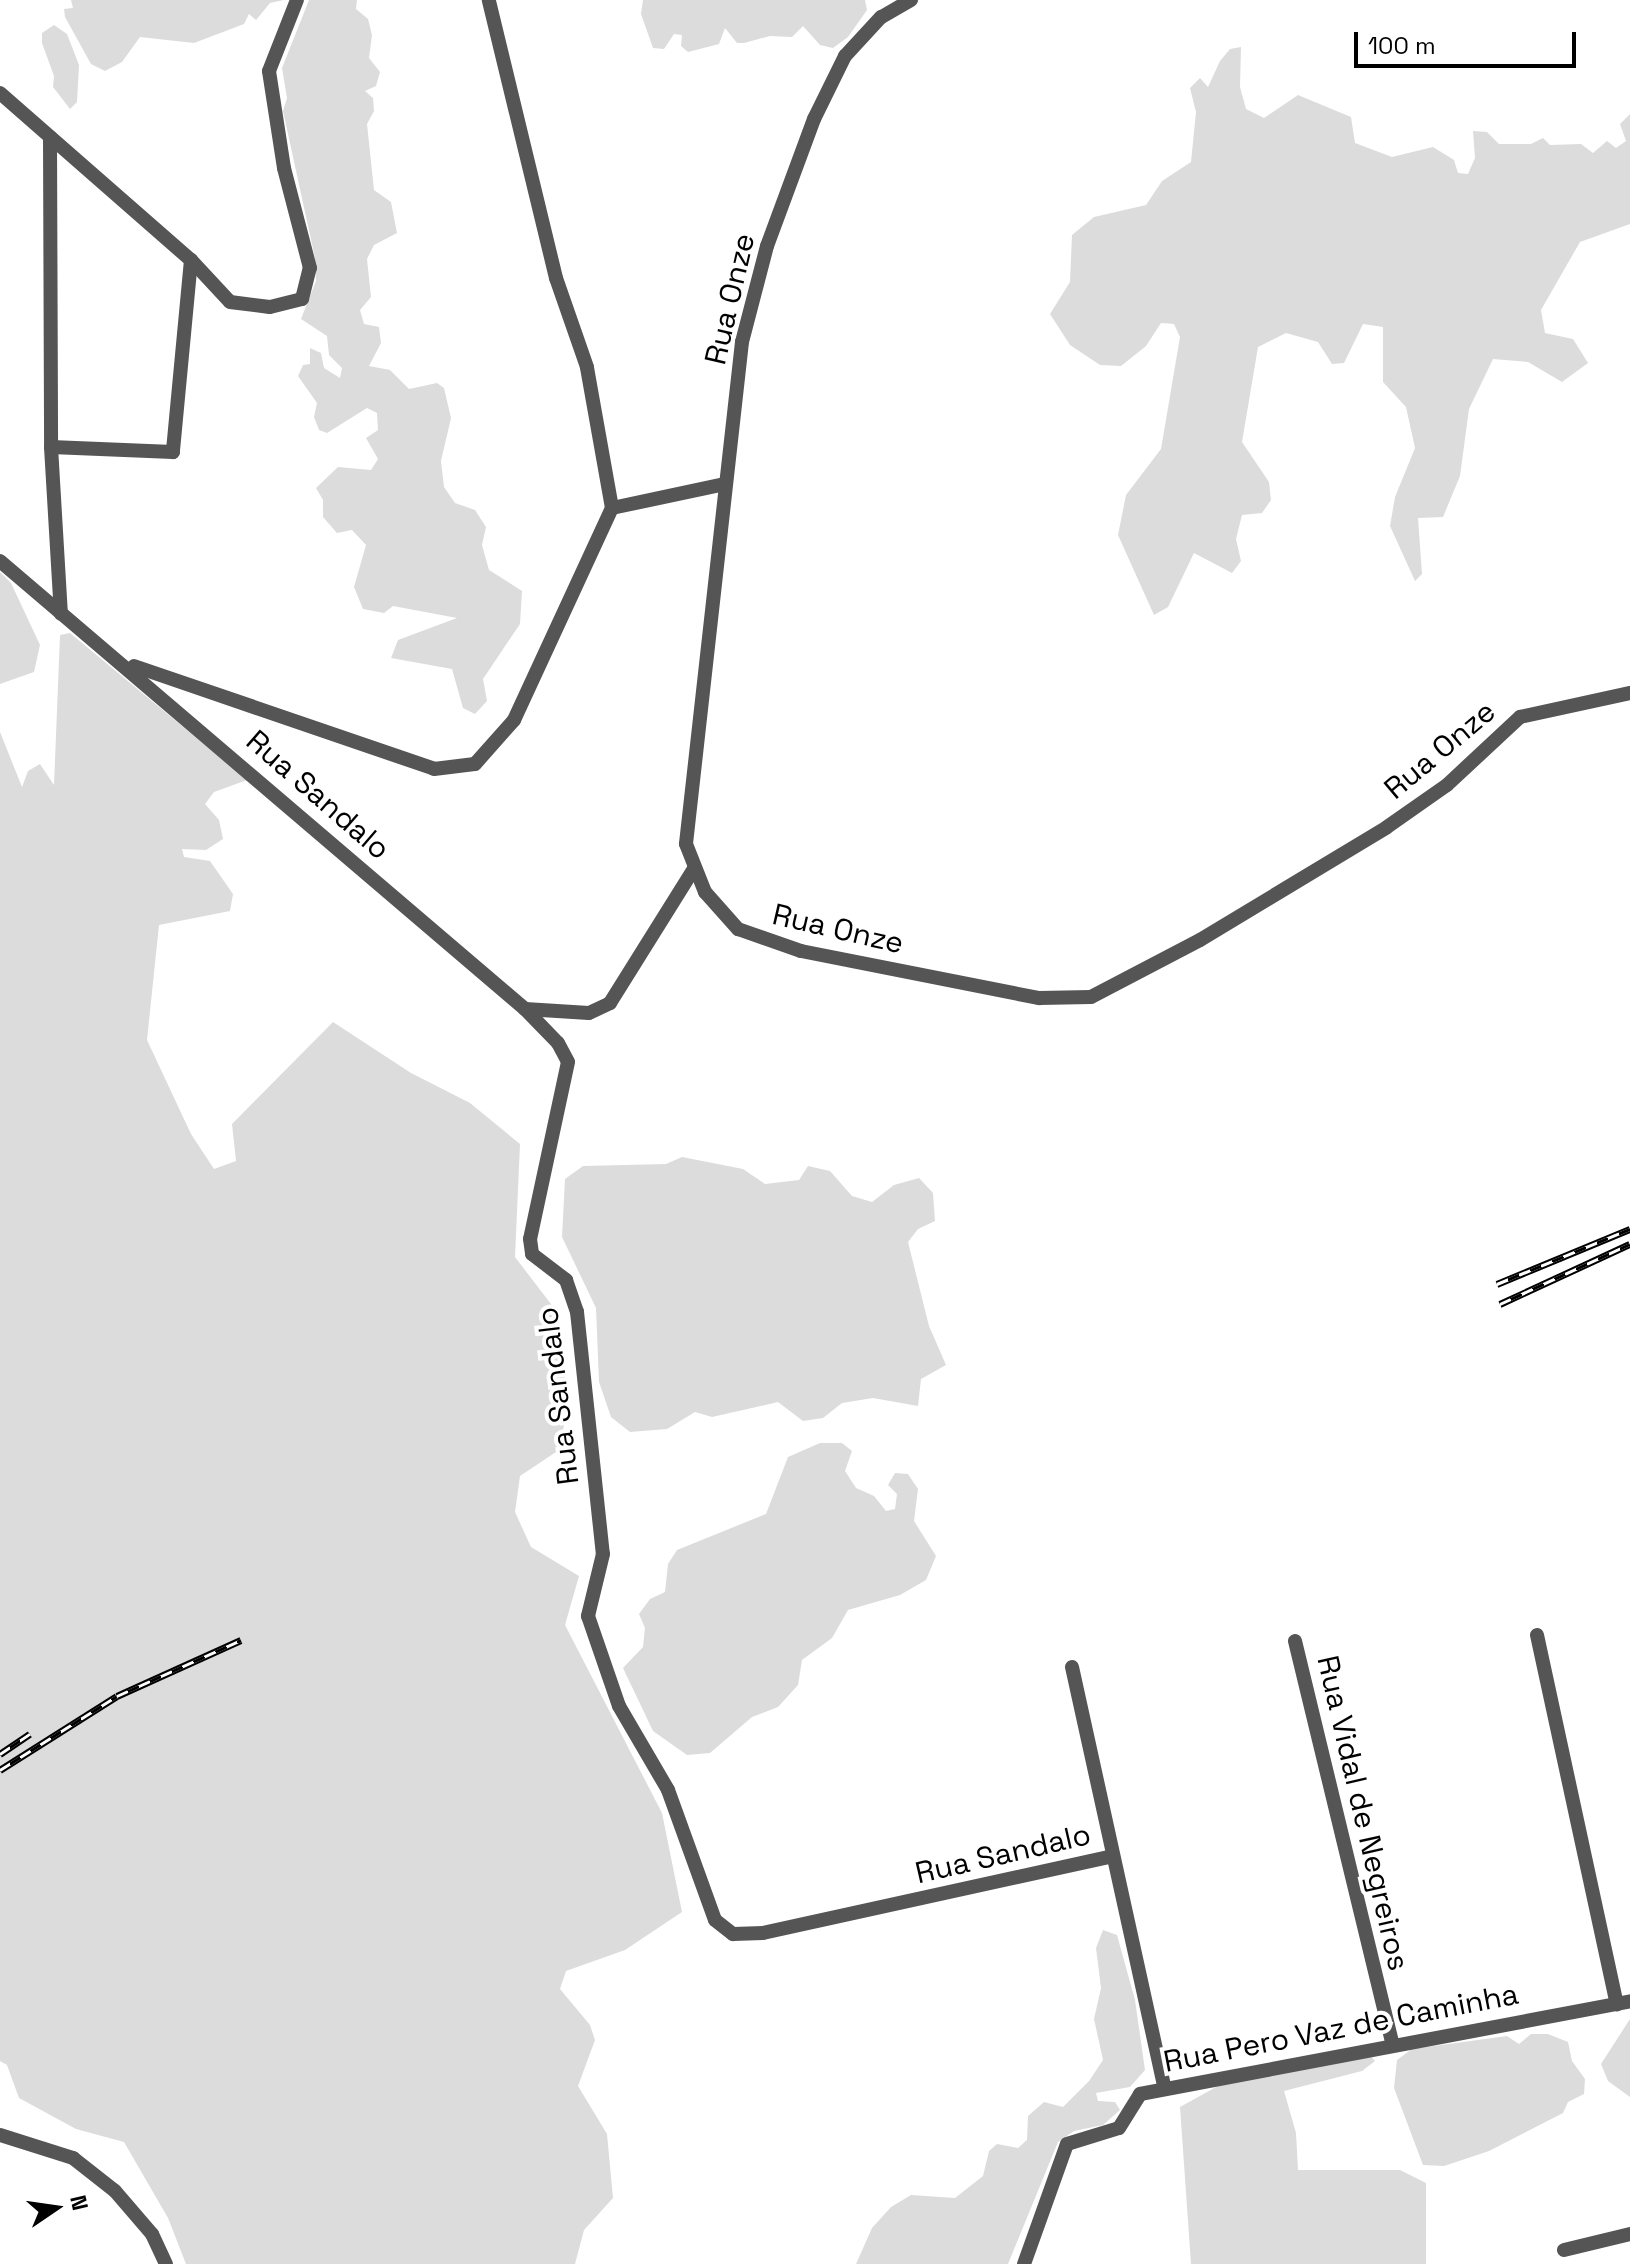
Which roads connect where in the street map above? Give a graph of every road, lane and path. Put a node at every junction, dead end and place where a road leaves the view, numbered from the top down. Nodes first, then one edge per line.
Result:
1 (297, 0) edge
2 (489, 0) edge
3 (911, 0) edge
4 (0, 93) edge
5 (50, 137) junction
6 (191, 260) junction
7 (51, 447) junction
8 (725, 484) junction
9 (612, 508) junction
10 (0, 561) edge
11 (61, 614) junction
12 (122, 662) junction
13 (1630, 693) edge
14 (693, 870) junction
15 (525, 1009) junction
16 (1537, 1635) dead end
17 (1295, 1641) dead end
18 (1072, 1667) dead end
19 (1112, 1856) junction
20 (1624, 2003) edge
21 (1392, 2043) junction
22 (1164, 2086) junction
23 (0, 2135) edge
24 (1630, 2234) edge
25 (1564, 2250) dead end
26 (166, 2264) edge
27 (1024, 2264) edge

1 - 6 street
2 - 9 street
3 - 8 street, Rua Onze
4 - 5 street
5 - 6 street
5 - 7 street
6 - 7 street
7 - 11 street
8 - 9 street
8 - 14 street, Rua Onze
9 - 12 street
10 - 11 street, Rua Sandalo
11 - 12 street, Rua Sandalo
12 - 15 street, Rua Sandalo
13 - 14 street, Rua Onze
14 - 15 street
15 - 19 street, Rua Sandalo
16 - 20 street
17 - 21 street, Rua Vidal de Negreiros
18 - 19 street
19 - 22 street
20 - 21 street, Rua Pero Vaz de Caminha
21 - 22 street, Rua Pero Vaz de Caminha
22 - 27 street, Rua Pero Vaz de Caminha
23 - 26 street
24 - 25 street

